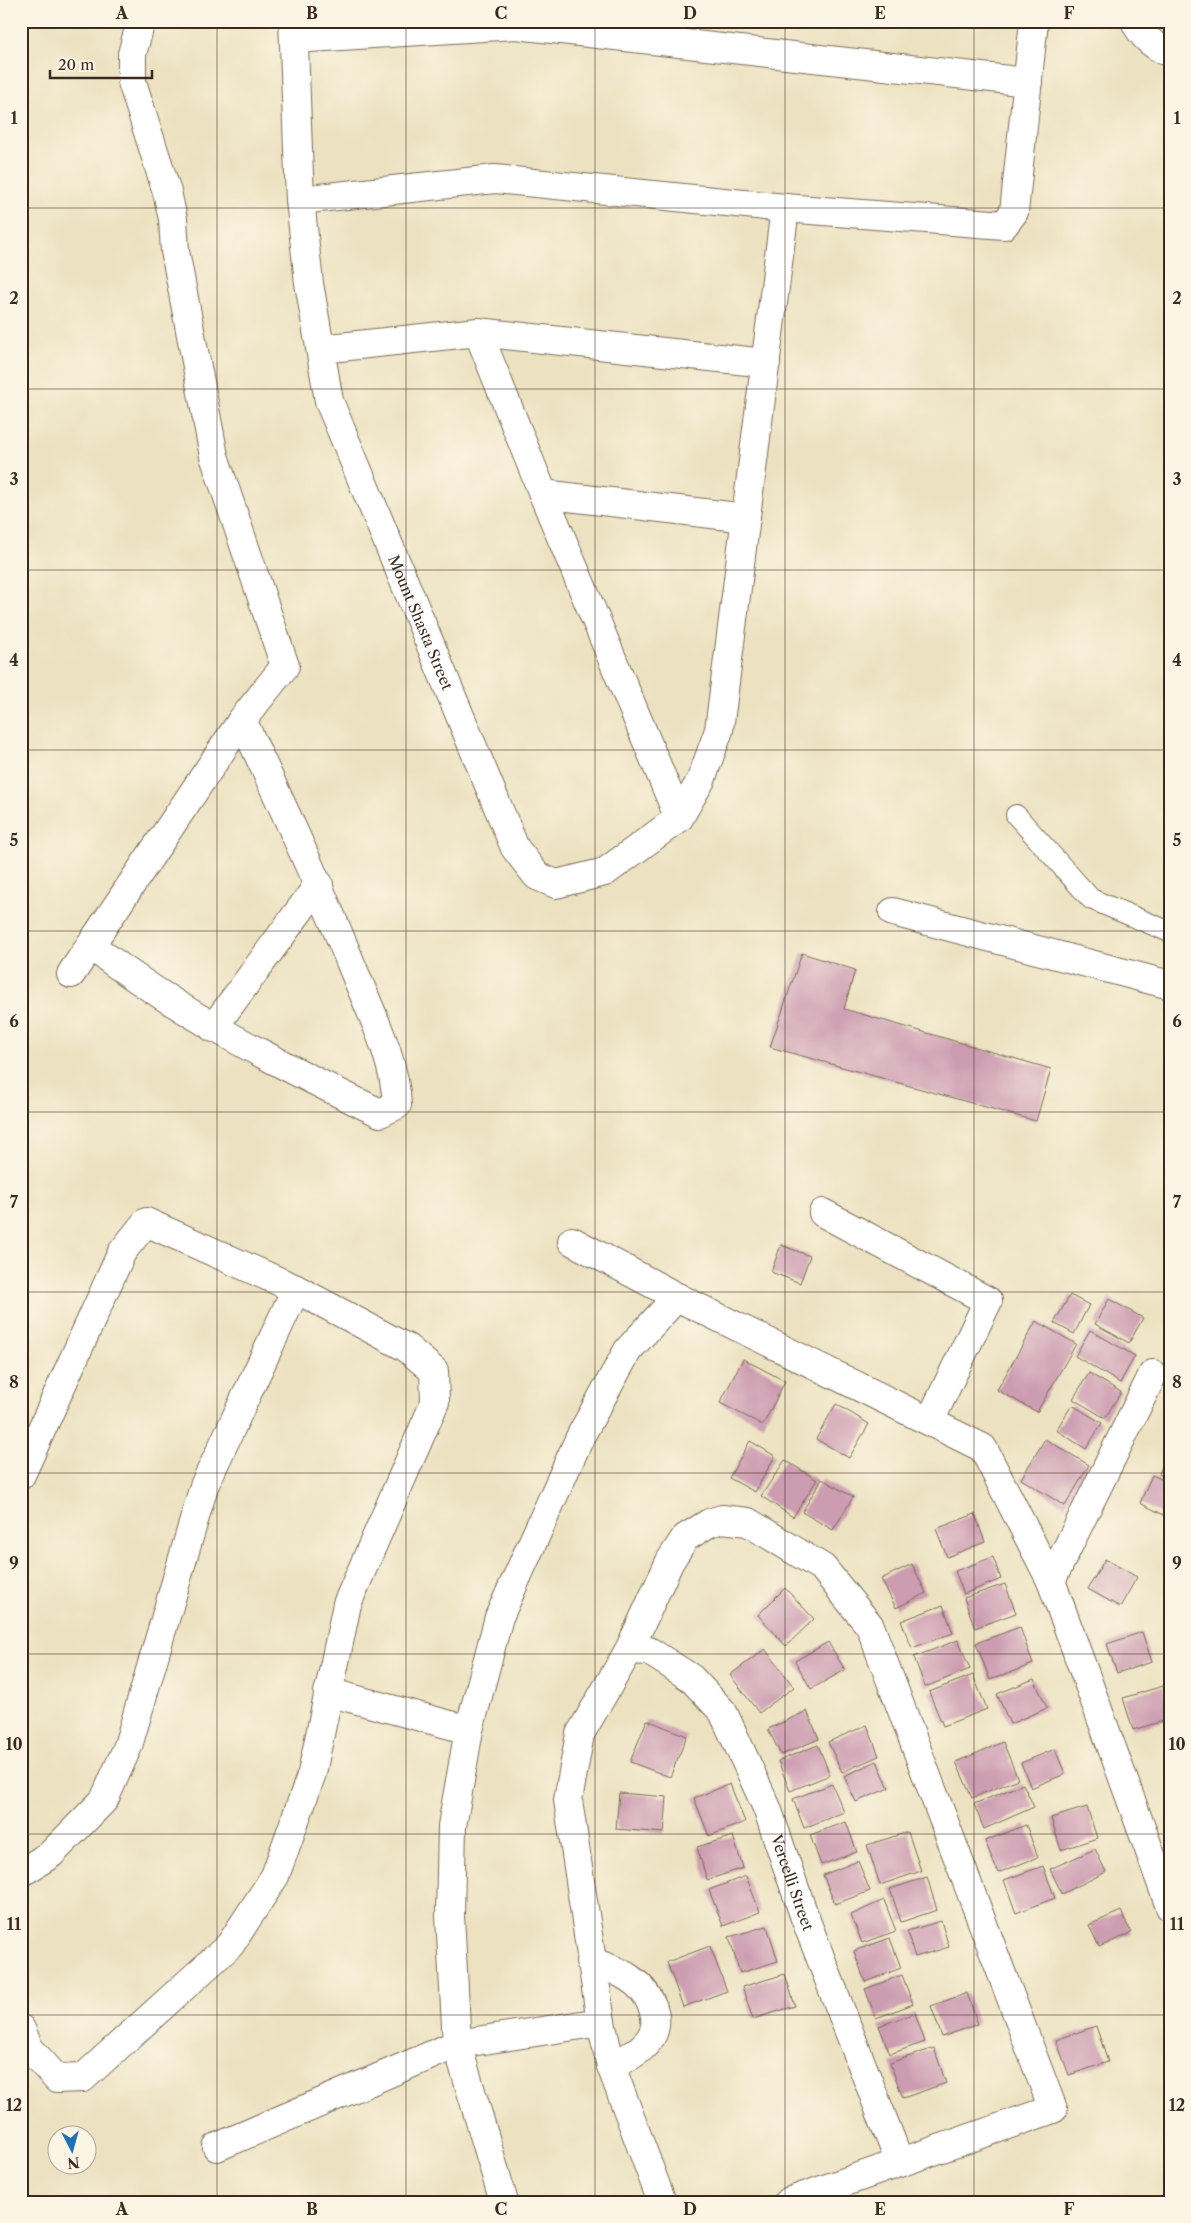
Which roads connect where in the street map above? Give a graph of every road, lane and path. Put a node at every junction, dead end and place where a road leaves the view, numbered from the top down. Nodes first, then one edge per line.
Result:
1 (141, 21) edge
2 (1034, 21) edge
3 (1136, 21) edge
4 (294, 30) edge
5 (1170, 53) edge
6 (1028, 82) junction
7 (300, 200) junction
8 (785, 208) junction
9 (478, 332) junction
10 (320, 349) junction
11 (766, 363) junction
12 (543, 494) junction
13 (746, 518) junction
14 (242, 720) junction
15 (1016, 815) dead end
16 (679, 818) junction
17 (319, 884) junction
18 (893, 912) dead end
19 (1170, 932) edge
20 (90, 945) junction
21 (70, 974) dead end
22 (1170, 985) edge
23 (214, 1028) junction
24 (824, 1213) dead end
25 (572, 1242) dead end
26 (296, 1289) junction
27 (677, 1297) junction
28 (1153, 1374) dead end
29 (930, 1421) junction
30 (21, 1475) edge
31 (1051, 1580) junction
32 (629, 1650) junction
33 (328, 1692) junction
34 (468, 1730) junction
35 (1170, 1849) edge
36 (21, 1873) edge
37 (1159, 1874) junction
38 (1170, 1907) edge
39 (590, 1961) junction
40 (601, 2022) junction
41 (21, 2029) edge
42 (457, 2044) junction
43 (611, 2066) junction
44 (217, 2147) dead end
45 (900, 2163) junction
46 (504, 2202) edge
47 (662, 2202) edge
48 (788, 2202) edge

1 - 14 street
2 - 6 street
3 - 5 street
4 - 6 street
4 - 7 street, Mount Shasta Street
6 - 8 street
7 - 8 street
7 - 10 street, Mount Shasta Street
8 - 11 street
9 - 10 street
9 - 11 street
9 - 12 street
10 - 16 street, Mount Shasta Street
11 - 13 street
12 - 13 street
12 - 16 street
13 - 16 street
14 - 17 street
14 - 20 street
15 - 19 lane
17 - 23 street
17 - 23 street
18 - 22 street
20 - 21 street
20 - 23 street
24 - 29 street
25 - 27 street
26 - 30 street
26 - 33 street
26 - 36 street
27 - 29 street
27 - 34 street
28 - 31 street
29 - 31 street
31 - 37 street
32 - 39 street
32 - 45 street, Vercelli Street
32 - 45 street
33 - 34 street
33 - 41 street
34 - 42 street
35 - 37 street
37 - 38 street
39 - 40 street
39 - 43 street
40 - 42 street
40 - 43 street
42 - 44 street
42 - 46 street
43 - 47 street
45 - 48 street

